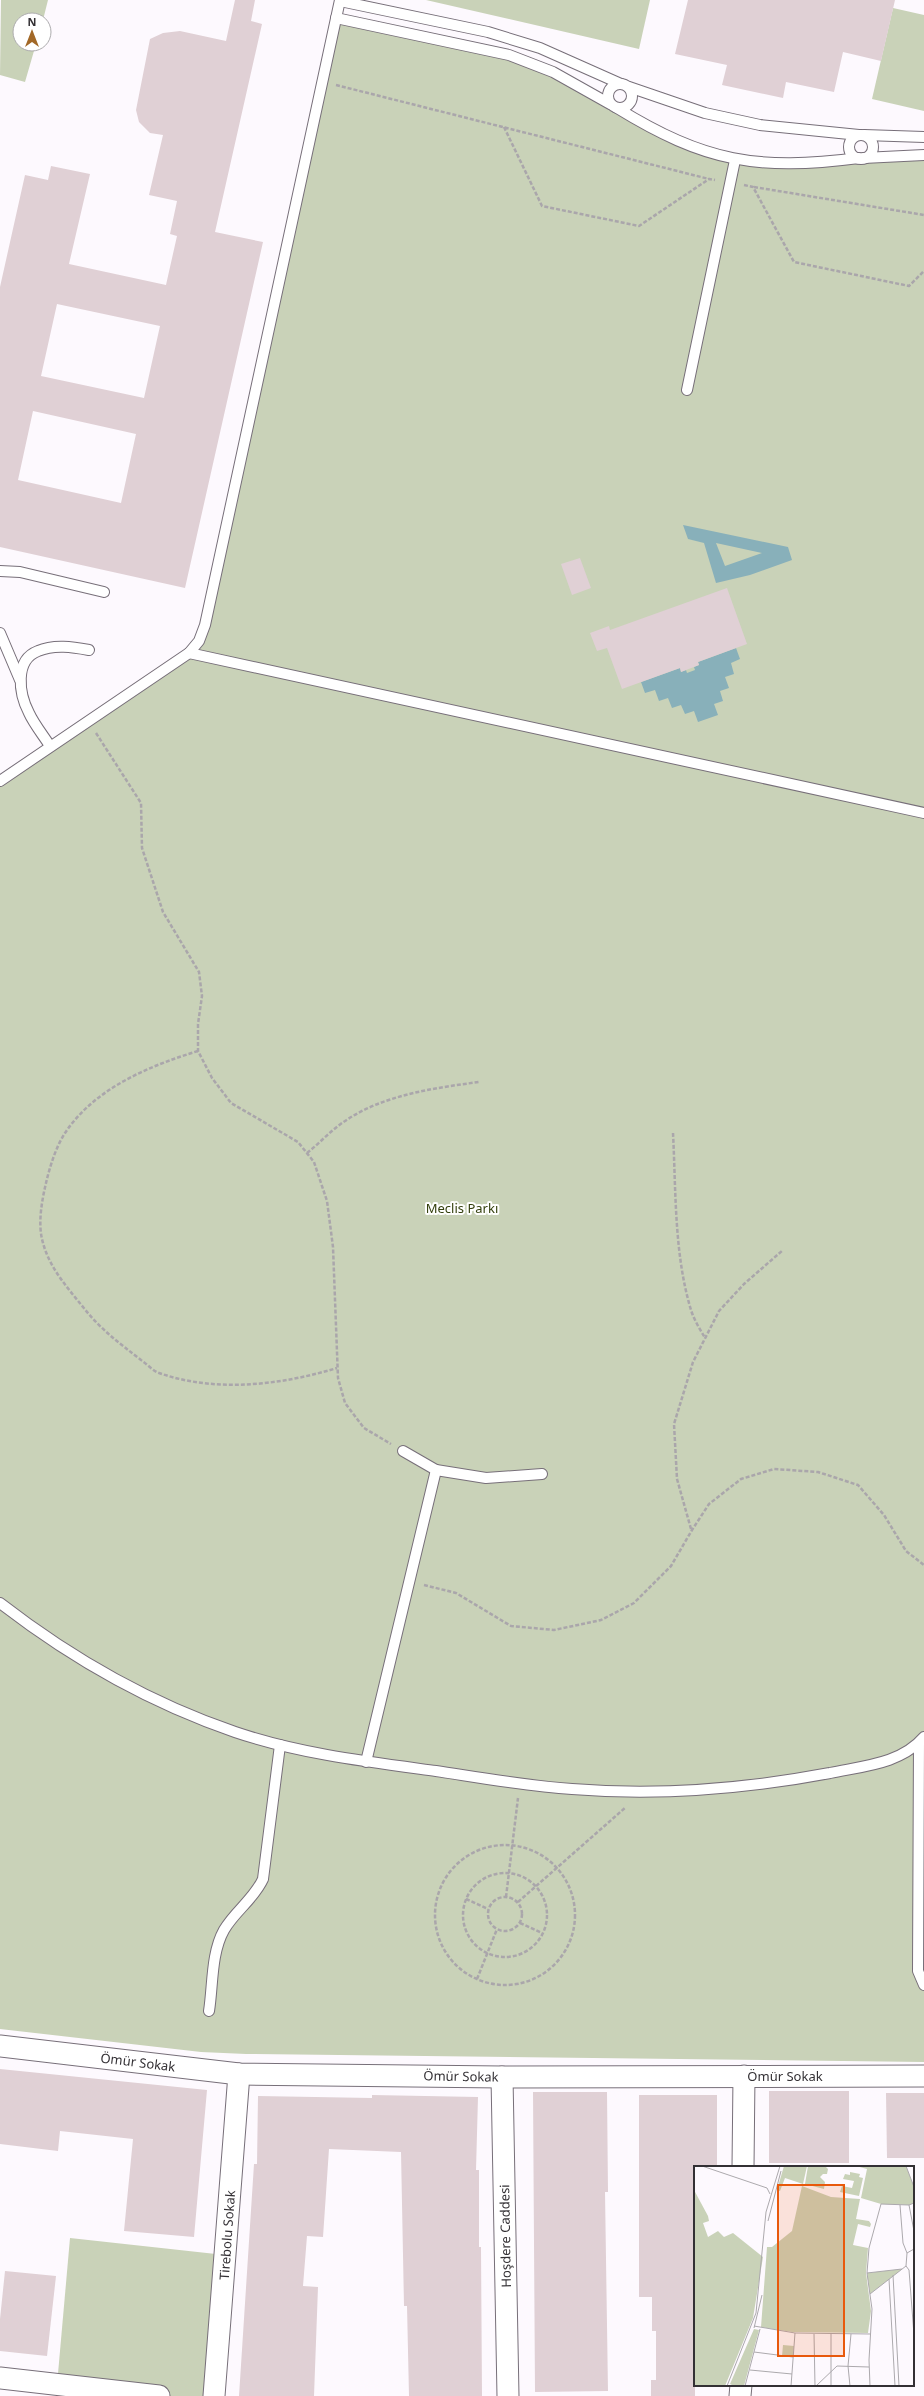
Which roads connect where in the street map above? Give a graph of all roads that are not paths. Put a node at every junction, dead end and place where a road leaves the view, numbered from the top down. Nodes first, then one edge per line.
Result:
1 (340, 1) edge
2 (336, 18) junction
3 (625, 85) junction
4 (614, 106) junction
5 (861, 135) junction
6 (924, 137) edge
7 (924, 155) edge
8 (861, 158) junction
9 (736, 160) junction
10 (687, 390) dead end
11 (0, 571) edge
12 (104, 592) dead end
13 (0, 632) edge
14 (90, 650) dead end
15 (189, 653) junction
16 (20, 680) junction
17 (50, 746) junction
18 (0, 781) edge
19 (924, 813) edge
20 (403, 1451) road end
21 (436, 1470) junction
22 (542, 1474) dead end
23 (0, 1603) edge
24 (921, 1740) edge
25 (280, 1745) junction
26 (366, 1762) junction
27 (924, 1985) edge
28 (210, 2012) dead end
29 (0, 2046) edge
30 (239, 2074) junction
31 (744, 2076) junction
32 (924, 2076) edge
33 (502, 2077) junction
34 (743, 2166) edge
35 (0, 2378) edge
36 (159, 2396) edge
37 (214, 2396) edge
38 (508, 2396) edge

1 - 2 lane
1 - 3 lane
2 - 4 lane
2 - 15 lane
3 - 4 lane
3 - 4 lane
3 - 5 lane
4 - 9 lane
5 - 6 lane
5 - 8 lane
5 - 8 lane
7 - 8 lane
8 - 9 lane
9 - 10 lane
11 - 12 lane
13 - 16 lane
14 - 16 lane
15 - 17 lane
15 - 19 lane
16 - 17 lane
17 - 18 lane
20 - 21 lane
21 - 22 lane
21 - 26 lane
23 - 25 lane
24 - 26 lane
24 - 27 lane
25 - 26 lane
25 - 28 lane
29 - 30 street, Ömür Sokak
30 - 33 street, Ömür Sokak
30 - 37 street, Tirebolu Sokak
31 - 32 street, Ömür Sokak
31 - 33 street, Ömür Sokak
31 - 34 street
33 - 38 street, Hoşdere Caddesi
35 - 36 street

